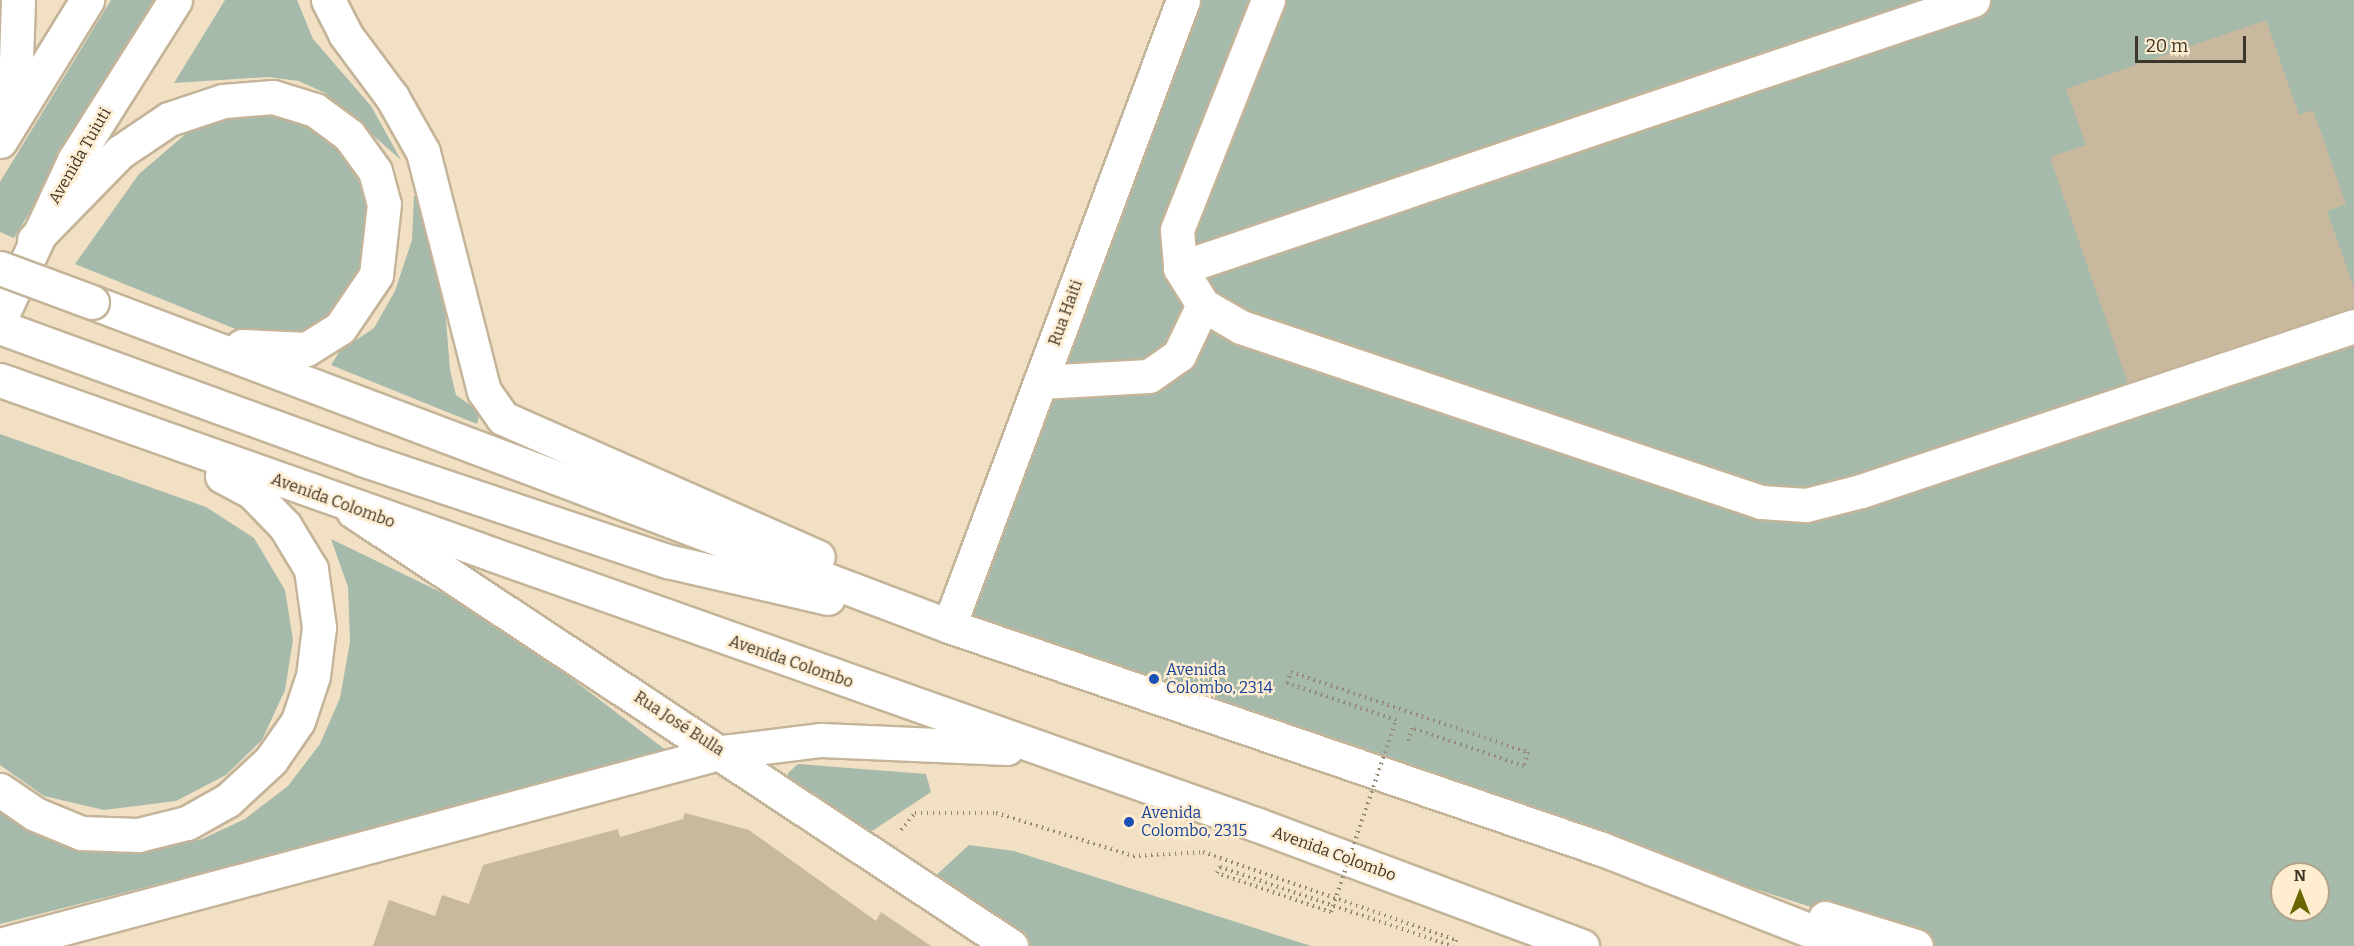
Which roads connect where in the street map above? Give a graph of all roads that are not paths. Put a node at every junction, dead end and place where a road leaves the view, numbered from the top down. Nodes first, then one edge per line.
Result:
1 (18, 0) edge
2 (87, 0) edge
3 (175, 0) edge
4 (328, 0) edge
5 (1183, 0) edge
6 (1268, 0) edge
7 (1973, 0) edge
8 (0, 124) edge
9 (0, 141) edge
10 (34, 240) junction
11 (0, 268) edge
12 (1180, 268) junction
13 (1203, 305) junction
14 (0, 319) edge
15 (2354, 326) edge
16 (0, 327) edge
17 (189, 337) junction
18 (0, 380) edge
19 (1040, 382) junction
20 (150, 435) junction
21 (344, 505) junction
22 (950, 626) junction
23 (1043, 750) junction
24 (723, 752) junction
25 (0, 790) edge
26 (1602, 849) junction
27 (65, 937) edge
28 (0, 945) edge
29 (1011, 946) edge
30 (1582, 946) edge
31 (1850, 946) edge
32 (1916, 946) edge

1 - 8 main road
2 - 9 main road
3 - 10 main road, Avenida Tuiuti
4 - 22 main road
5 - 19 main road, Rua Haiti
6 - 12 main road
7 - 12 main road
10 - 14 main road, Avenida Tuiuti
10 - 17 main road
11 - 17 main road, bridge
12 - 13 main road
13 - 15 main road
13 - 19 main road
16 - 22 main road
17 - 22 main road
18 - 20 main road, Avenida Colombo
19 - 22 main road, Rua Haiti
20 - 21 main road, Avenida Colombo
20 - 25 main road
21 - 23 main road, Avenida Colombo
21 - 24 main road, Rua José Bulla
22 - 26 main road
23 - 24 main road
23 - 30 main road, Avenida Colombo
24 - 27 main road
24 - 29 main road, Rua José Bulla
26 - 31 main road
26 - 32 main road
27 - 28 main road

